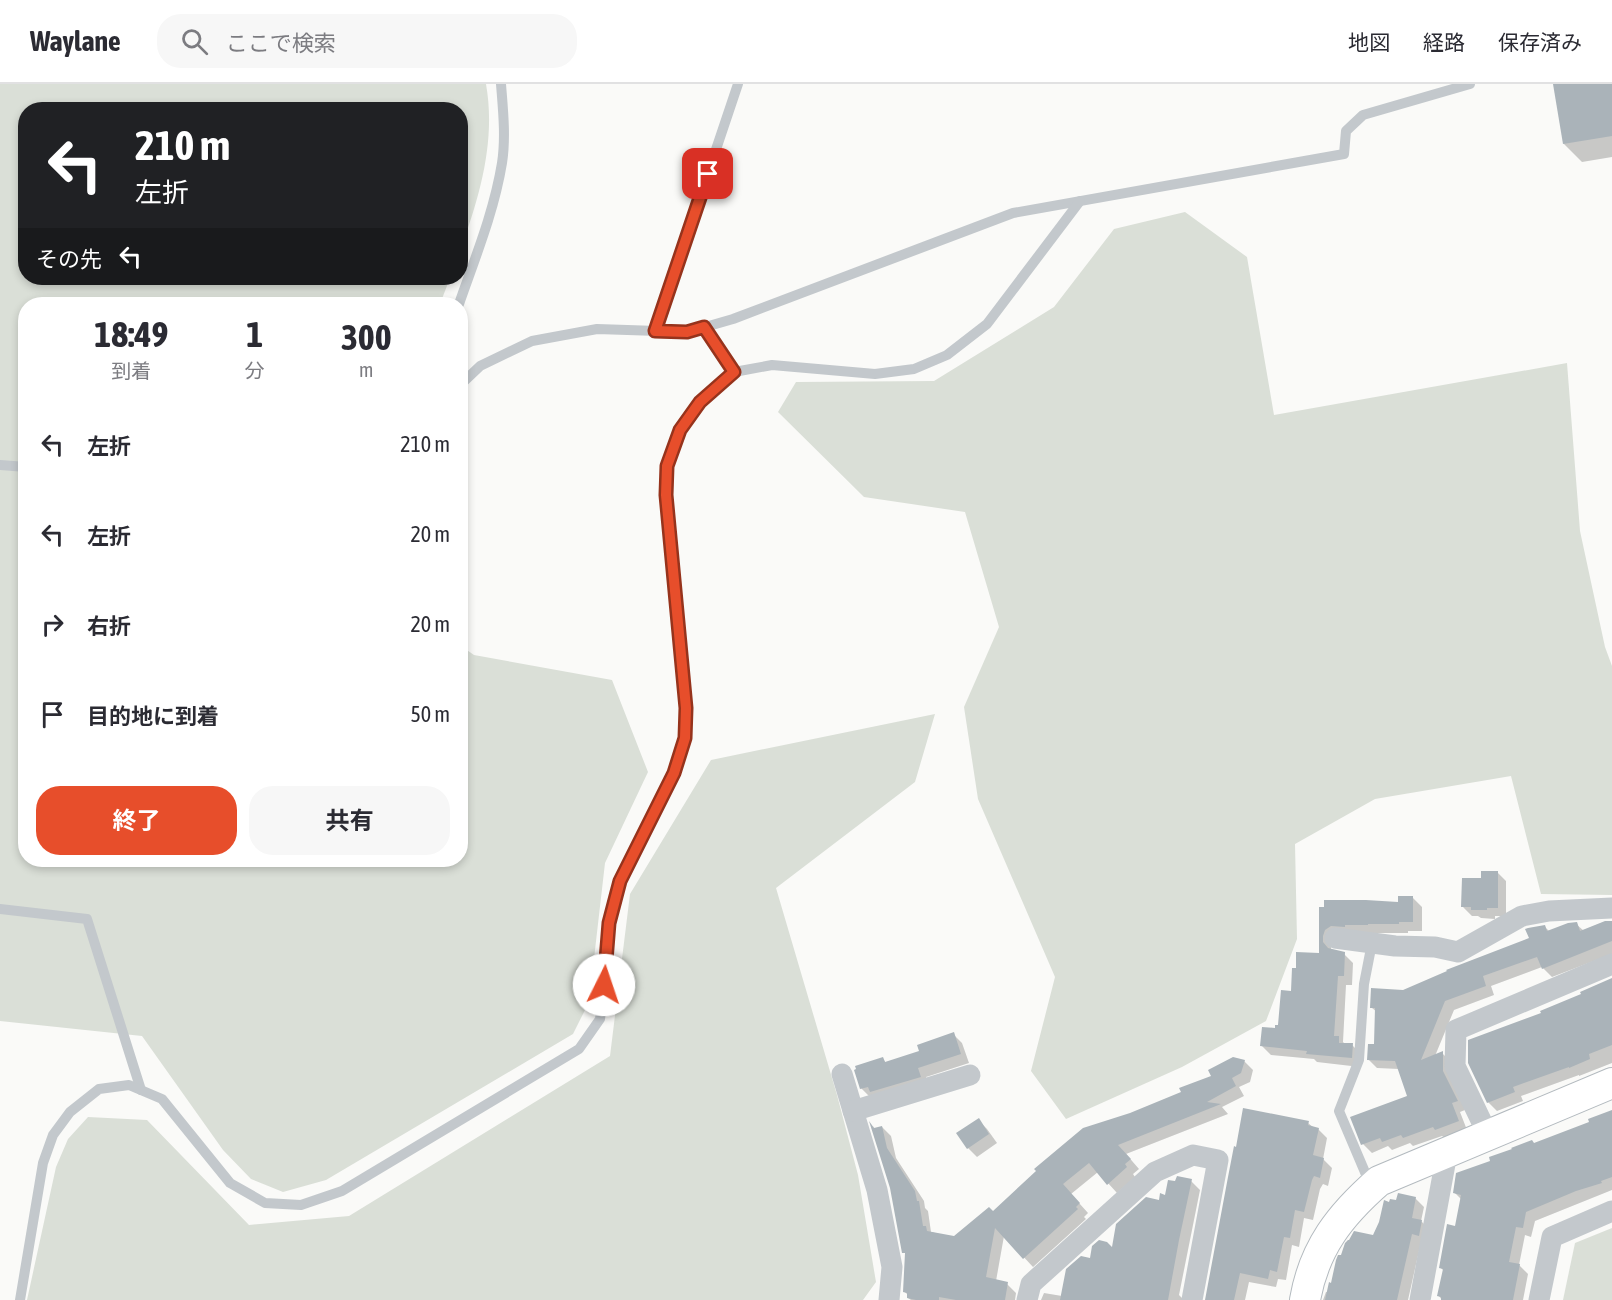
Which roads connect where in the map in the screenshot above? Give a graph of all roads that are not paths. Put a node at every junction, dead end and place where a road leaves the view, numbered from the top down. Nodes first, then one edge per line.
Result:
1 (501, 84) edge
2 (738, 84) edge
3 (1470, 84) edge
4 (1080, 201) junction
5 (468, 278) edge
6 (704, 327) junction
7 (655, 331) junction
8 (734, 372) junction
9 (468, 377) edge
10 (0, 465) edge
11 (18, 466) edge
12 (1612, 908) edge
13 (0, 909) edge
14 (1335, 938) dead end
15 (1372, 943) junction
16 (1612, 964) edge
17 (842, 1074) dead end
18 (970, 1074) dead end
19 (1612, 1083) edge
20 (141, 1090) junction
21 (853, 1111) junction
22 (1488, 1135) junction
23 (1447, 1152) junction
24 (1372, 1187) junction
25 (1612, 1211) edge
26 (20, 1300) edge
27 (889, 1300) edge
28 (1027, 1300) edge
29 (1192, 1300) edge
30 (1305, 1300) edge
31 (1420, 1300) edge
32 (1539, 1300) edge

1 - 5 lane
2 - 7 lane
3 - 4 lane
4 - 6 lane
4 - 8 lane
6 - 7 lane
6 - 8 lane
7 - 9 lane
8 - 20 lane
10 - 11 lane
12 - 15 street
13 - 20 lane
14 - 15 street
15 - 24 lane
16 - 22 street
17 - 21 street
18 - 21 street
19 - 22 street
20 - 26 lane
21 - 27 street
22 - 23 street
23 - 24 street
23 - 31 street
24 - 30 street
25 - 32 street
28 - 29 street

